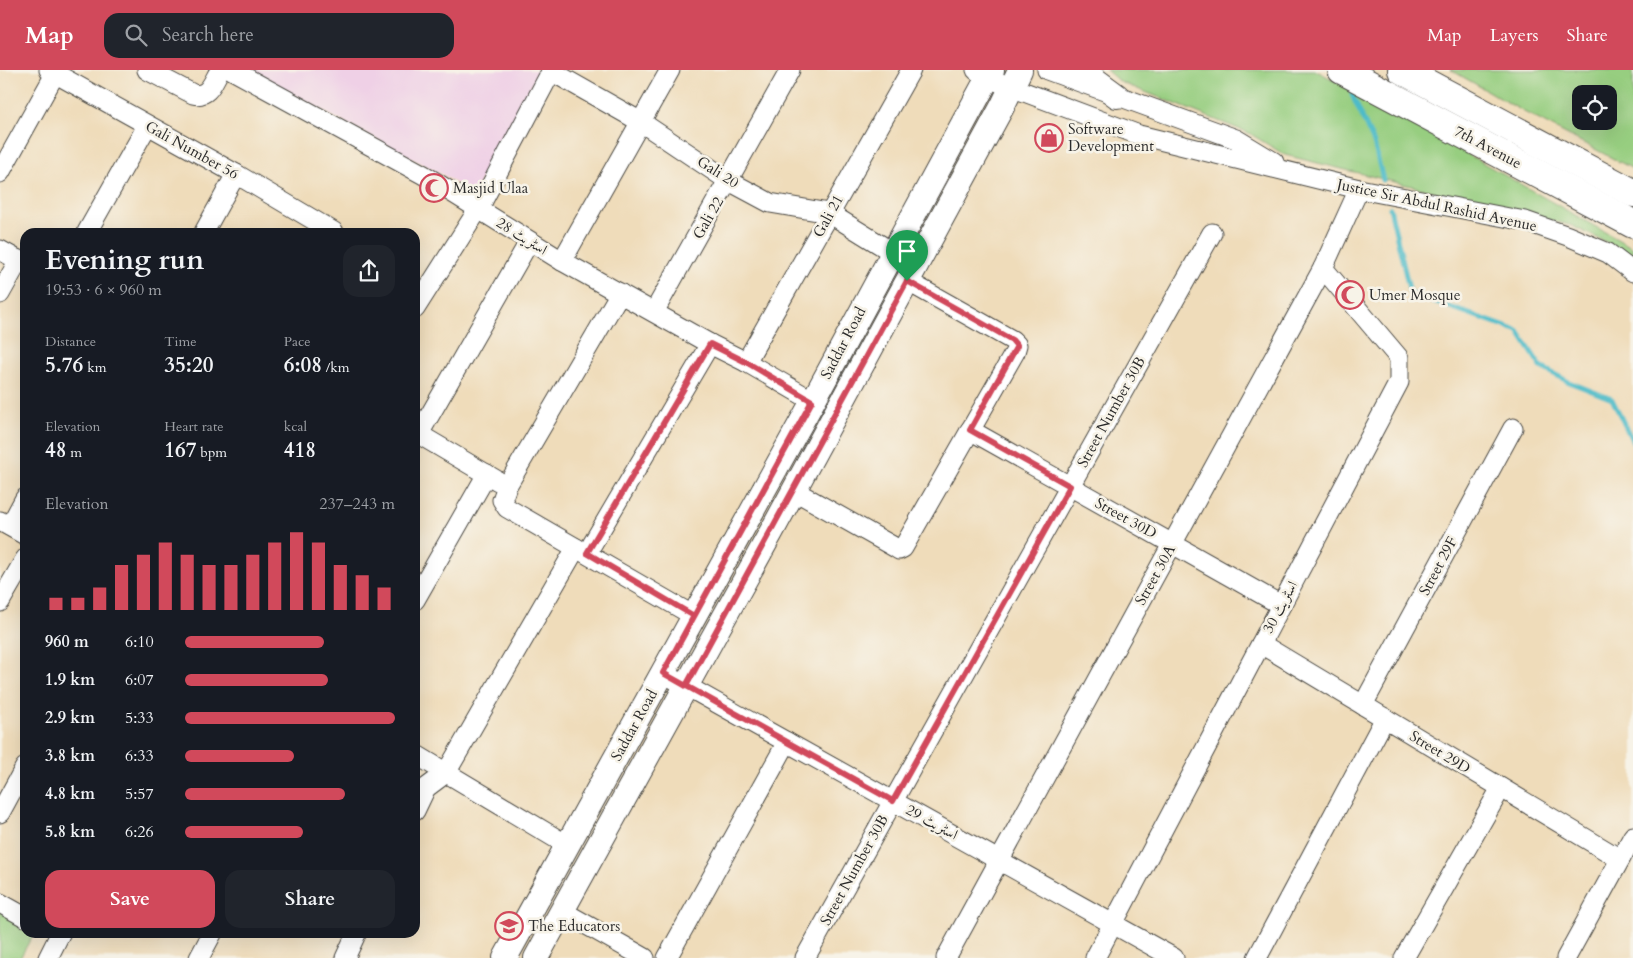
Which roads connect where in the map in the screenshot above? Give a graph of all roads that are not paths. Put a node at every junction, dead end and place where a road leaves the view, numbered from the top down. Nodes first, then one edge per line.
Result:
1 (147, 70) edge
2 (220, 70) edge
3 (232, 70) edge
4 (670, 70) edge
5 (790, 70) edge
6 (911, 70) edge
7 (1047, 70) edge
8 (1082, 70) edge
9 (1342, 70) edge
10 (1402, 70) edge
11 (551, 71) edge
12 (52, 72) edge
13 (985, 73) edge
14 (1016, 79) edge
15 (1117, 96) junction
16 (641, 122) junction
17 (147, 126) junction
18 (1290, 172) junction
19 (0, 174) edge
20 (236, 174) junction
21 (729, 180) junction
22 (1359, 189) junction
23 (1633, 194) edge
24 (478, 208) junction
25 (829, 213) junction
26 (1631, 224) edge
27 (89, 228) edge
28 (206, 228) edge
29 (324, 228) edge
30 (1212, 233) dead end
31 (529, 242) junction
32 (0, 250) edge
33 (892, 252) junction
34 (20, 261) edge
35 (562, 261) junction
36 (20, 265) edge
37 (1323, 268) junction
38 (1633, 272) edge
39 (907, 281) junction
40 (620, 293) junction
41 (0, 294) edge
42 (420, 294) edge
43 (654, 312) junction
44 (710, 344) junction
45 (746, 362) junction
46 (812, 401) junction
47 (420, 428) edge
48 (1513, 428) dead end
49 (970, 430) junction
50 (420, 435) edge
51 (487, 474) junction
52 (1070, 486) junction
53 (793, 490) junction
54 (505, 493) junction
55 (20, 509) edge
56 (12, 527) edge
57 (1172, 544) junction
58 (581, 551) junction
59 (20, 568) edge
60 (420, 591) edge
61 (0, 602) edge
62 (1282, 605) junction
63 (694, 616) junction
64 (1261, 644) junction
65 (663, 673) junction
66 (686, 686) junction
67 (1363, 705) junction
68 (1385, 718) junction
69 (787, 742) junction
70 (420, 757) edge
71 (446, 773) junction
72 (20, 776) edge
73 (1501, 788) junction
74 (420, 801) edge
75 (893, 801) junction
76 (0, 813) edge
77 (1633, 836) edge
78 (567, 845) junction
79 (1620, 859) junction
80 (1000, 860) junction
81 (0, 903) edge
82 (562, 911) junction
83 (20, 914) edge
84 (1114, 924) junction
85 (56, 938) edge
86 (210, 938) edge
87 (354, 938) edge
88 (48, 958) edge
89 (199, 958) edge
90 (344, 958) edge
91 (505, 958) edge
92 (536, 958) edge
93 (645, 958) edge
94 (667, 958) edge
95 (805, 958) edge
96 (946, 958) edge
97 (1095, 958) edge
98 (1174, 958) edge
99 (1257, 958) edge
100 (1404, 958) edge
101 (1566, 958) edge

1 - 2 street
3 - 24 street, اسٹریٹ 28
4 - 16 street
5 - 21 street, Gali 22
6 - 25 street, Gali 21
7 - 15 street, Justice Sir Abdul Rashid Avenue
8 - 15 street
9 - 26 main road, 7th Avenue
10 - 23 main road, 7th Avenue
11 - 16 street, Gali 20
11 - 24 street
12 - 17 street, Gali Number 56
12 - 19 street
13 - 14 street, Justice Sir Abdul Rashid Avenue
13 - 33 street, Saddar Road
14 - 18 street, Justice Sir Abdul Rashid Avenue
14 - 39 street, Saddar Road
15 - 18 street, Justice Sir Abdul Rashid Avenue
16 - 21 street, Gali 20
16 - 35 street
17 - 20 street, Gali Number 56
17 - 27 street
18 - 22 street, Justice Sir Abdul Rashid Avenue
20 - 28 street
20 - 29 street, Gali Number 56
21 - 25 street, Gali 20
21 - 43 street, Gali 22
22 - 37 street, Street 30A
22 - 38 street, Justice Sir Abdul Rashid Avenue
24 - 31 street, اسٹریٹ 28
24 - 42 street
25 - 33 street, Gali 20
25 - 45 street, Gali 21
30 - 52 street, Street Number 30B
31 - 35 street, اسٹریٹ 28
31 - 47 street
32 - 34 street
33 - 46 street, Saddar Road
35 - 40 street, اسٹریٹ 28
36 - 41 street
37 - 57 street, Street 30A
37 - 62 street, اسٹریٹ 30
39 - 49 street
39 - 53 street, Saddar Road
40 - 43 street, اسٹریٹ 28
40 - 54 street
43 - 44 street, اسٹریٹ 28
44 - 45 street, اسٹریٹ 28
44 - 58 street
45 - 46 street, اسٹریٹ 28
46 - 63 street, Saddar Road
48 - 67 street, Street 29F
49 - 52 street, Street 30D
49 - 53 street
50 - 51 street
51 - 54 street
51 - 60 street
52 - 57 street, Street 30D
52 - 75 street, Street Number 30B
53 - 66 street, Saddar Road
54 - 58 street
55 - 56 street
57 - 62 street, Street 30D
57 - 80 street, Street 30A
58 - 63 street
58 - 71 street
59 - 61 street
62 - 64 street, اسٹریٹ 30
63 - 65 street, Saddar Road
64 - 67 street, Street 29D
64 - 84 street, اسٹریٹ 30
65 - 66 street, اسٹریٹ 29
65 - 78 street, Saddar Road
66 - 69 street, اسٹریٹ 29
66 - 82 street, Saddar Road
67 - 68 street, Street 29D
68 - 73 street, Street 29D
68 - 99 street
69 - 75 street, اسٹریٹ 29
69 - 94 street
70 - 71 street
71 - 74 street
71 - 78 street
72 - 76 street
73 - 79 street, Street 29D
73 - 100 street
75 - 80 street, اسٹریٹ 29
75 - 95 street, Street Number 30B
77 - 79 street
78 - 91 street, Saddar Road
79 - 101 street
80 - 84 street, اسٹریٹ 29
80 - 96 street, Street 30A
81 - 83 street
82 - 92 street, Saddar Road
82 - 93 street
84 - 97 street, اسٹریٹ 30
84 - 98 street, اسٹریٹ 29
85 - 88 street
86 - 89 street
87 - 90 street

